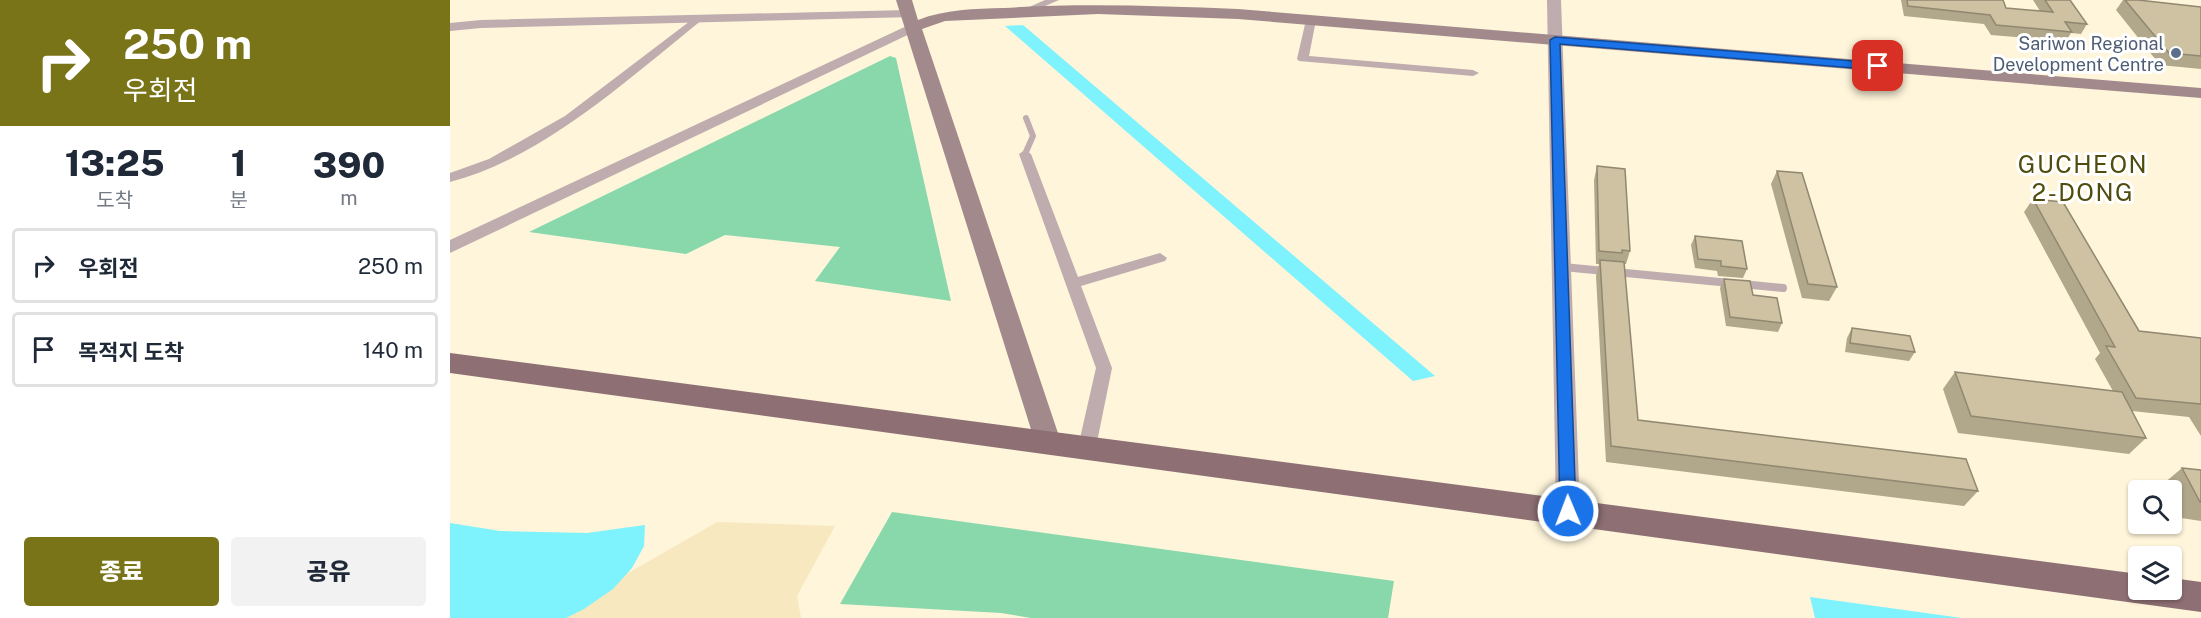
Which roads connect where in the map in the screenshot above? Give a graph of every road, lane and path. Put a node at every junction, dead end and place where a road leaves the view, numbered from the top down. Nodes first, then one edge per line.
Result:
1 (1054, 0) edge
2 (1554, 0) edge
3 (1025, 11) junction
4 (908, 14) edge
5 (699, 18) junction
6 (1311, 20) junction
7 (450, 27) edge
8 (1555, 40) junction
9 (1473, 73) dead end
10 (2201, 93) edge
11 (1026, 118) dead end
12 (1025, 154) joint
13 (450, 178) edge
14 (450, 247) edge
15 (1160, 258) dead end
16 (1561, 267) junction
17 (1073, 284) junction
18 (1782, 288) dead end
19 (450, 363) edge
20 (1048, 441) junction
21 (1088, 447) junction
22 (1568, 511) junction
23 (2128, 587) edge
24 (2182, 595) edge
25 (2201, 597) edge

1 - 3 street
2 - 8 street
3 - 4 main road
3 - 6 main road
4 - 5 street
4 - 14 street
4 - 20 main road
5 - 7 street
5 - 13 street
6 - 8 main road
6 - 9 street
8 - 10 main road
8 - 16 street
11 - 12 lane
12 - 17 street
15 - 17 street
16 - 18 lane
16 - 22 street
17 - 21 street
19 - 20 main road
20 - 21 main road
21 - 22 main road
22 - 23 main road
24 - 25 main road

